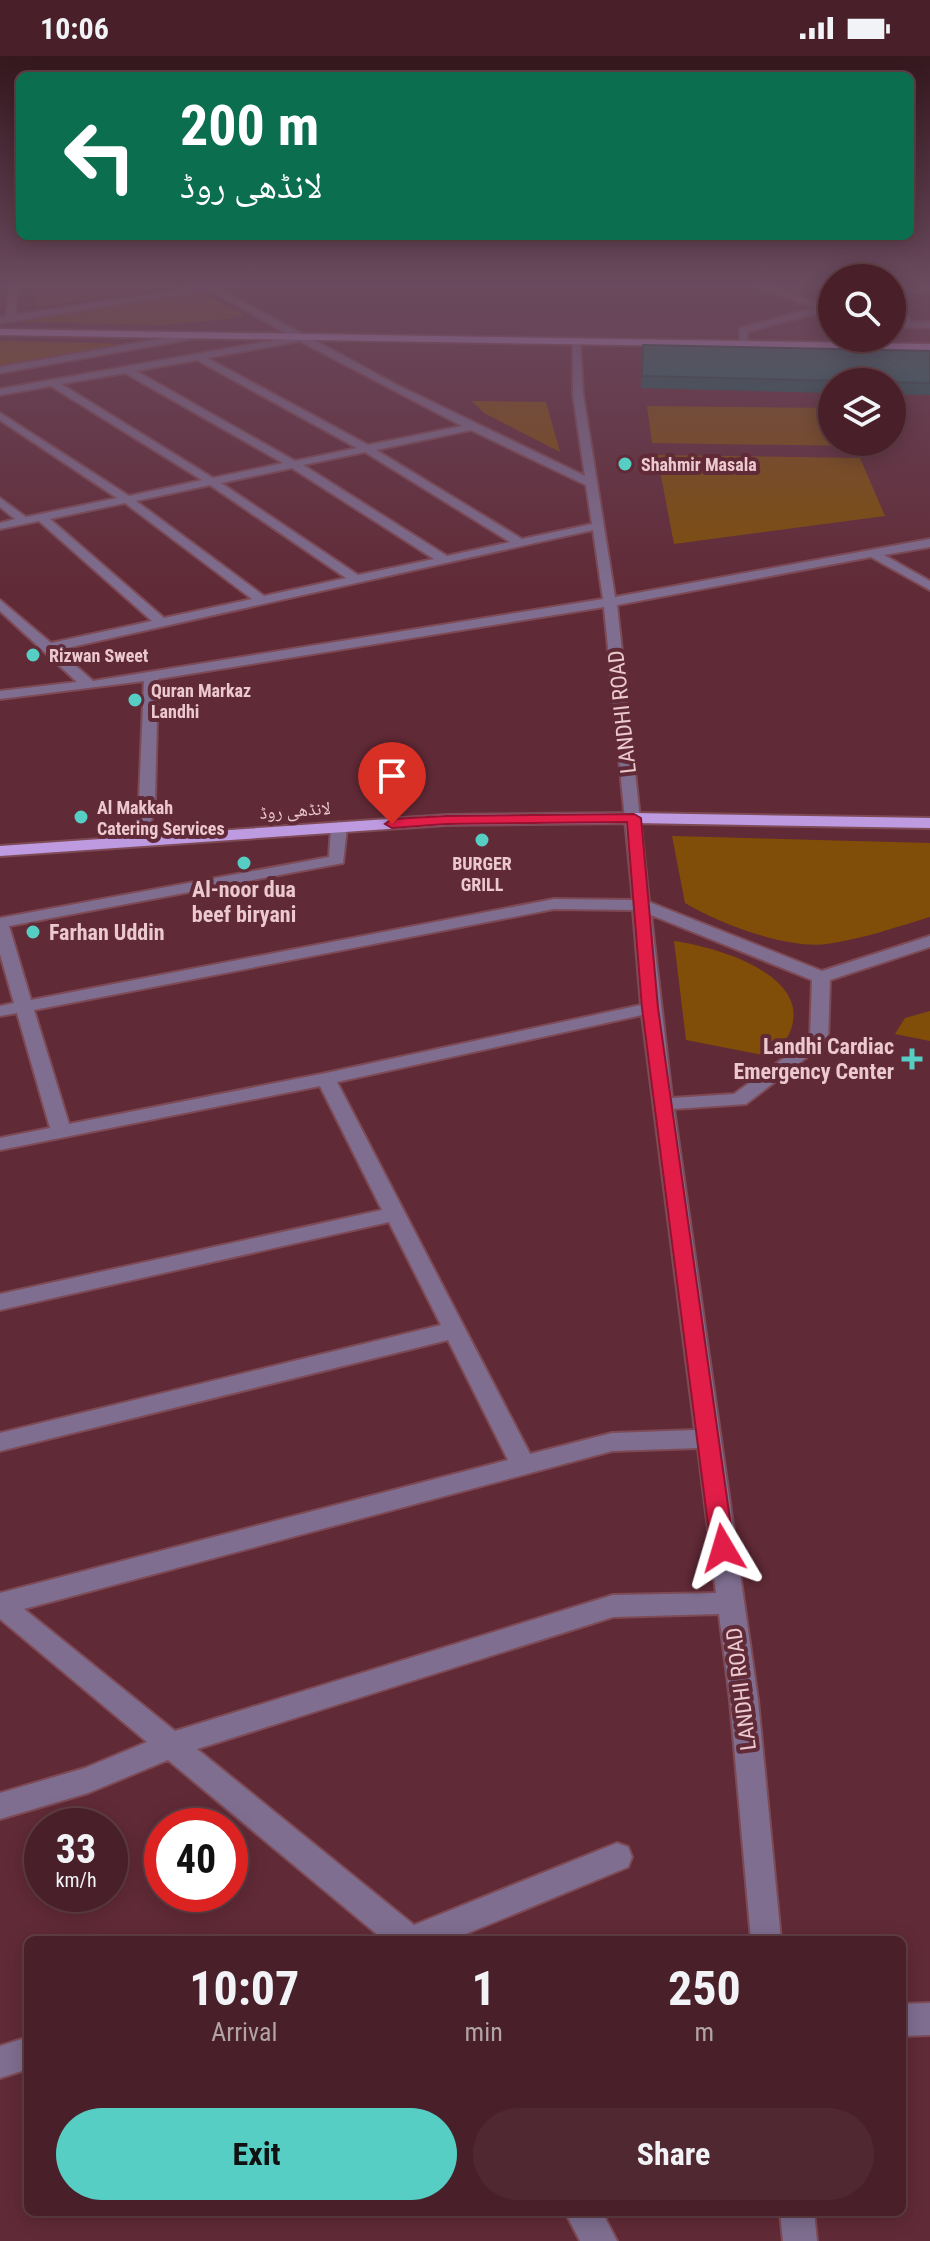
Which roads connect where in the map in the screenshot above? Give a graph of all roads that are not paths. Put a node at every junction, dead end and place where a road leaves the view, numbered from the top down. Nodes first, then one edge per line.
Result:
1 (41, 385) edge
2 (56, 385) edge
3 (154, 385) edge
4 (250, 385) edge
5 (388, 385) edge
6 (578, 385) edge
7 (0, 392) edge
8 (0, 416) edge
9 (470, 427) junction
10 (369, 450) junction
11 (296, 466) junction
12 (589, 482) junction
13 (214, 483) junction
14 (128, 500) junction
15 (0, 501) edge
16 (42, 518) junction
17 (24, 521) junction
18 (0, 526) edge
19 (597, 526) junction
20 (520, 543) junction
21 (930, 543) edge
22 (872, 553) junction
23 (445, 560) junction
24 (357, 580) junction
25 (930, 586) edge
26 (263, 601) junction
27 (610, 602) junction
28 (1, 606) edge
29 (162, 623) junction
30 (48, 648) junction
31 (151, 676) junction
32 (89, 685) junction
33 (0, 695) edge
34 (634, 818) junction
35 (930, 823) edge
36 (339, 827) junction
37 (140, 841) junction
38 (0, 851) edge
39 (641, 905) junction
40 (0, 923) edge
41 (930, 941) edge
42 (7, 970) edge
43 (821, 977) junction
44 (24, 1006) junction
45 (650, 1008) junction
46 (0, 1011) edge
47 (326, 1079) junction
48 (663, 1104) junction
49 (61, 1132) junction
50 (0, 1144) edge
51 (395, 1214) junction
52 (0, 1302) edge
53 (454, 1330) junction
54 (708, 1439) junction
55 (0, 1442) edge
56 (523, 1465) junction
57 (730, 1603) junction
58 (0, 1604) edge
59 (172, 1745) junction
60 (0, 1806) edge
61 (617, 1857) dead end
62 (406, 1936) edge
63 (421, 1936) edge
64 (766, 1936) edge
65 (930, 2019) edge
66 (906, 2020) edge
67 (24, 2054) edge
68 (0, 2062) edge
69 (584, 2216) edge
70 (797, 2216) edge
71 (600, 2241) edge
72 (800, 2241) edge

1 - 7 street
2 - 13 street
3 - 11 street
4 - 10 street
5 - 9 street
6 - 12 street, LANDHI ROAD
8 - 14 street
9 - 10 street
9 - 12 street
10 - 11 street
10 - 20 street
11 - 13 street
11 - 23 street
12 - 19 street, LANDHI ROAD
13 - 14 street
13 - 24 street
14 - 16 street
14 - 26 street
15 - 17 street
16 - 17 street
16 - 29 street
17 - 18 street
19 - 20 street
19 - 27 street, LANDHI ROAD
20 - 23 street
21 - 22 street
22 - 25 street
22 - 27 street
23 - 24 street
24 - 26 street
26 - 29 street
27 - 31 street
27 - 34 street, LANDHI ROAD
28 - 30 street
29 - 30 street
30 - 32 street
31 - 32 street
31 - 37 street
32 - 33 street
34 - 35 main road, لانڈھی روڈ
34 - 36 main road, لانڈھی روڈ
34 - 39 street, LANDHI ROAD
36 - 37 main road, لانڈھی روڈ
36 - 40 street
37 - 38 main road, لانڈھی روڈ
39 - 43 street
39 - 44 street
39 - 45 street, LANDHI ROAD
40 - 42 street
41 - 43 street
42 - 44 street
43 - 48 street
44 - 46 street
44 - 49 street
45 - 47 street
45 - 48 street, LANDHI ROAD
47 - 49 street
47 - 51 street
48 - 54 street, LANDHI ROAD
49 - 50 street
51 - 52 street
51 - 53 street
53 - 55 street
53 - 56 street
54 - 56 street
54 - 57 street, LANDHI ROAD
56 - 58 street
57 - 59 street
57 - 64 street, LANDHI ROAD
58 - 59 street
59 - 60 street
59 - 62 street
61 - 63 street
65 - 66 street
67 - 68 street
69 - 71 street
70 - 72 street

